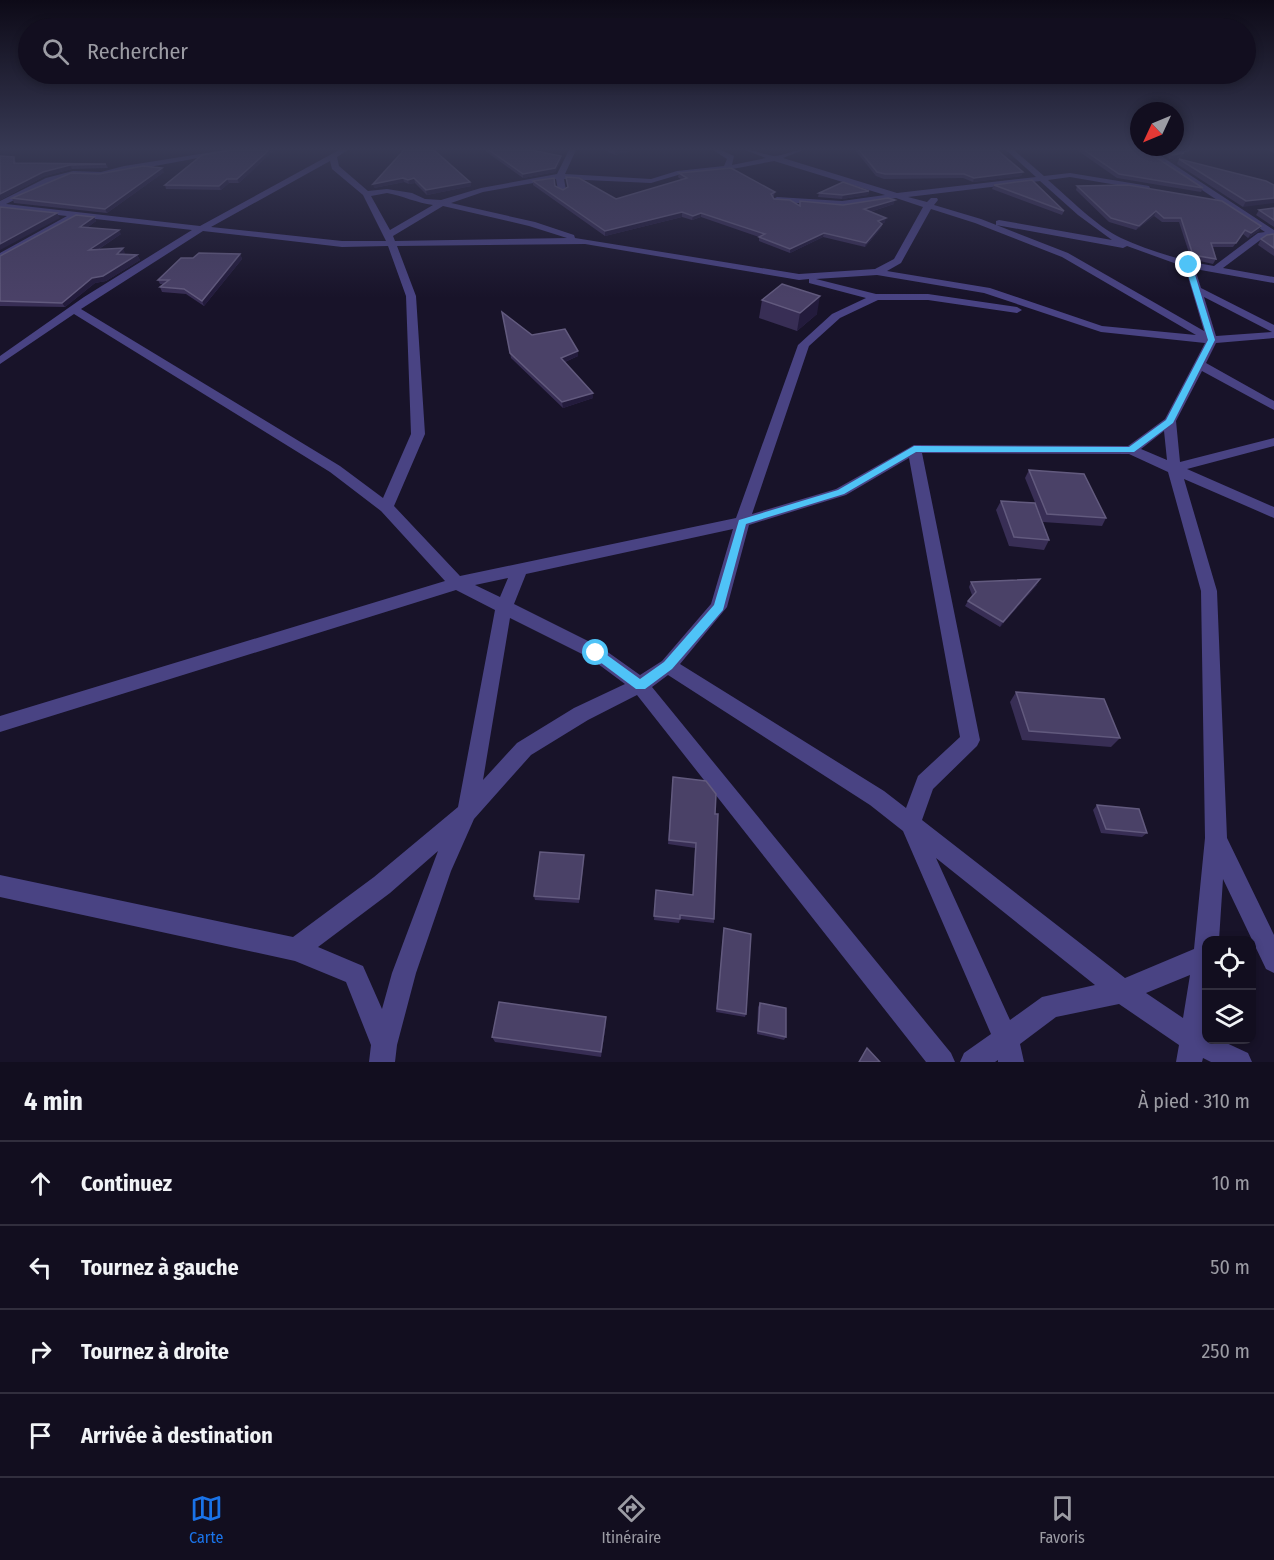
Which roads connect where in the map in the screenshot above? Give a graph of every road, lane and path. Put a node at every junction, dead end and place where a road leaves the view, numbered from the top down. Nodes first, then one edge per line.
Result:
1 (252, 200) edge
2 (369, 200) edge
3 (420, 200) edge
4 (452, 200) edge
5 (784, 200) edge
6 (871, 200) edge
7 (907, 200) edge
8 (935, 200) edge
9 (1066, 200) edge
10 (1213, 200) edge
11 (1224, 201) joint
12 (442, 203) junction
13 (0, 205) edge
14 (928, 206) junction
15 (1252, 211) edge
16 (1240, 212) junction
17 (77, 214) junction
18 (978, 221) junction
19 (200, 228) junction
20 (1274, 234) edge
21 (389, 239) junction
22 (585, 241) junction
23 (1136, 246) junction
24 (0, 257) edge
25 (1189, 265) junction
26 (1215, 270) junction
27 (877, 272) junction
28 (799, 277) junction
29 (1274, 280) edge
30 (1196, 289) junction
31 (876, 297) junction
32 (74, 309) junction
33 (1101, 329) junction
34 (1274, 329) edge
35 (1274, 335) edge
36 (1212, 340) junction
37 (0, 361) edge
38 (1198, 364) junction
39 (1274, 406) edge
40 (1170, 421) junction
41 (1274, 442) edge
42 (914, 449) junction
43 (1131, 450) junction
44 (1174, 468) junction
45 (386, 507) junction
46 (1274, 513) edge
47 (742, 522) junction
48 (519, 571) junction
49 (458, 583) junction
50 (504, 607) junction
51 (668, 666) junction
52 (640, 685) junction
53 (0, 723) edge
54 (467, 812) junction
55 (910, 824) junction
56 (1216, 838) junction
57 (0, 886) edge
58 (1207, 936) edge
59 (297, 949) junction
60 (1202, 958) edge
61 (1274, 961) edge
62 (1202, 981) edge
63 (1122, 991) junction
64 (1009, 1050) edge
65 (1191, 1051) edge
66 (383, 1054) edge
67 (942, 1062) edge
68 (973, 1062) edge
69 (1239, 1062) edge

1 - 19 street
2 - 21 street
3 - 12 street
4 - 12 street
5 - 6 street
7 - 14 street
8 - 14 street
9 - 23 street
10 - 11 street
11 - 16 street
12 - 21 street
12 - 22 street
13 - 17 street
14 - 18 street
14 - 27 street
15 - 16 street
16 - 20 street
17 - 19 street
17 - 24 street
18 - 23 street
18 - 36 street
19 - 21 street
19 - 32 street
20 - 26 street
21 - 22 street
21 - 45 street
22 - 28 street
23 - 25 street
25 - 26 street
25 - 30 street
26 - 29 street
27 - 28 street
27 - 33 street
28 - 31 street
30 - 34 street
30 - 36 street
31 - 33 street
31 - 47 street
32 - 37 street
32 - 45 street
33 - 36 street
35 - 36 street
36 - 38 street
38 - 39 street
38 - 40 street
40 - 43 street
40 - 44 street
41 - 44 street
42 - 43 street
42 - 47 street
42 - 55 street
43 - 44 street
44 - 46 street
44 - 56 street
45 - 49 street
47 - 48 street
47 - 51 street
48 - 49 street
48 - 50 street
49 - 50 street
49 - 53 street
50 - 52 street
50 - 54 street
51 - 52 street
51 - 55 street
52 - 54 street
52 - 67 street
54 - 59 street
54 - 66 street
55 - 63 street
55 - 64 street
56 - 58 street
56 - 61 street
57 - 59 street
59 - 66 street
60 - 63 street
62 - 65 street
63 - 64 street
63 - 65 street
64 - 68 street
65 - 69 street

